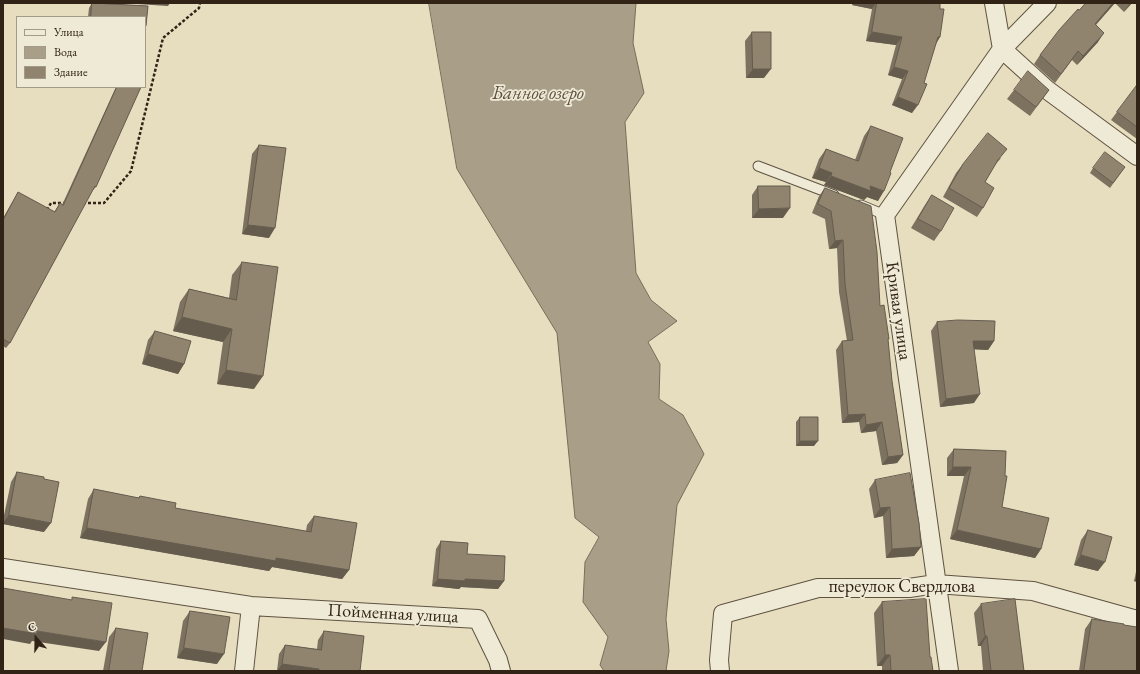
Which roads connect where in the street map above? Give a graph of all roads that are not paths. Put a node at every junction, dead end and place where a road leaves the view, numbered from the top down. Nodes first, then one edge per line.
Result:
1 (994, 3) edge
2 (1047, 3) edge
3 (1002, 49) junction
4 (1137, 156) edge
5 (758, 166) dead end
6 (885, 215) junction
7 (3, 568) edge
8 (936, 584) junction
9 (251, 606) junction
10 (1137, 620) edge
11 (244, 671) edge
12 (501, 671) edge
13 (720, 671) edge
14 (949, 671) edge

1 - 3 street
2 - 3 street
3 - 4 street
3 - 6 street
5 - 6 lane
6 - 8 street, Кривая улица
7 - 9 street, Пойменная улица
8 - 10 street, переулок Свердлова
8 - 13 street, переулок Свердлова
8 - 14 street, Кривая улица
9 - 11 street
9 - 12 street, Пойменная улица

